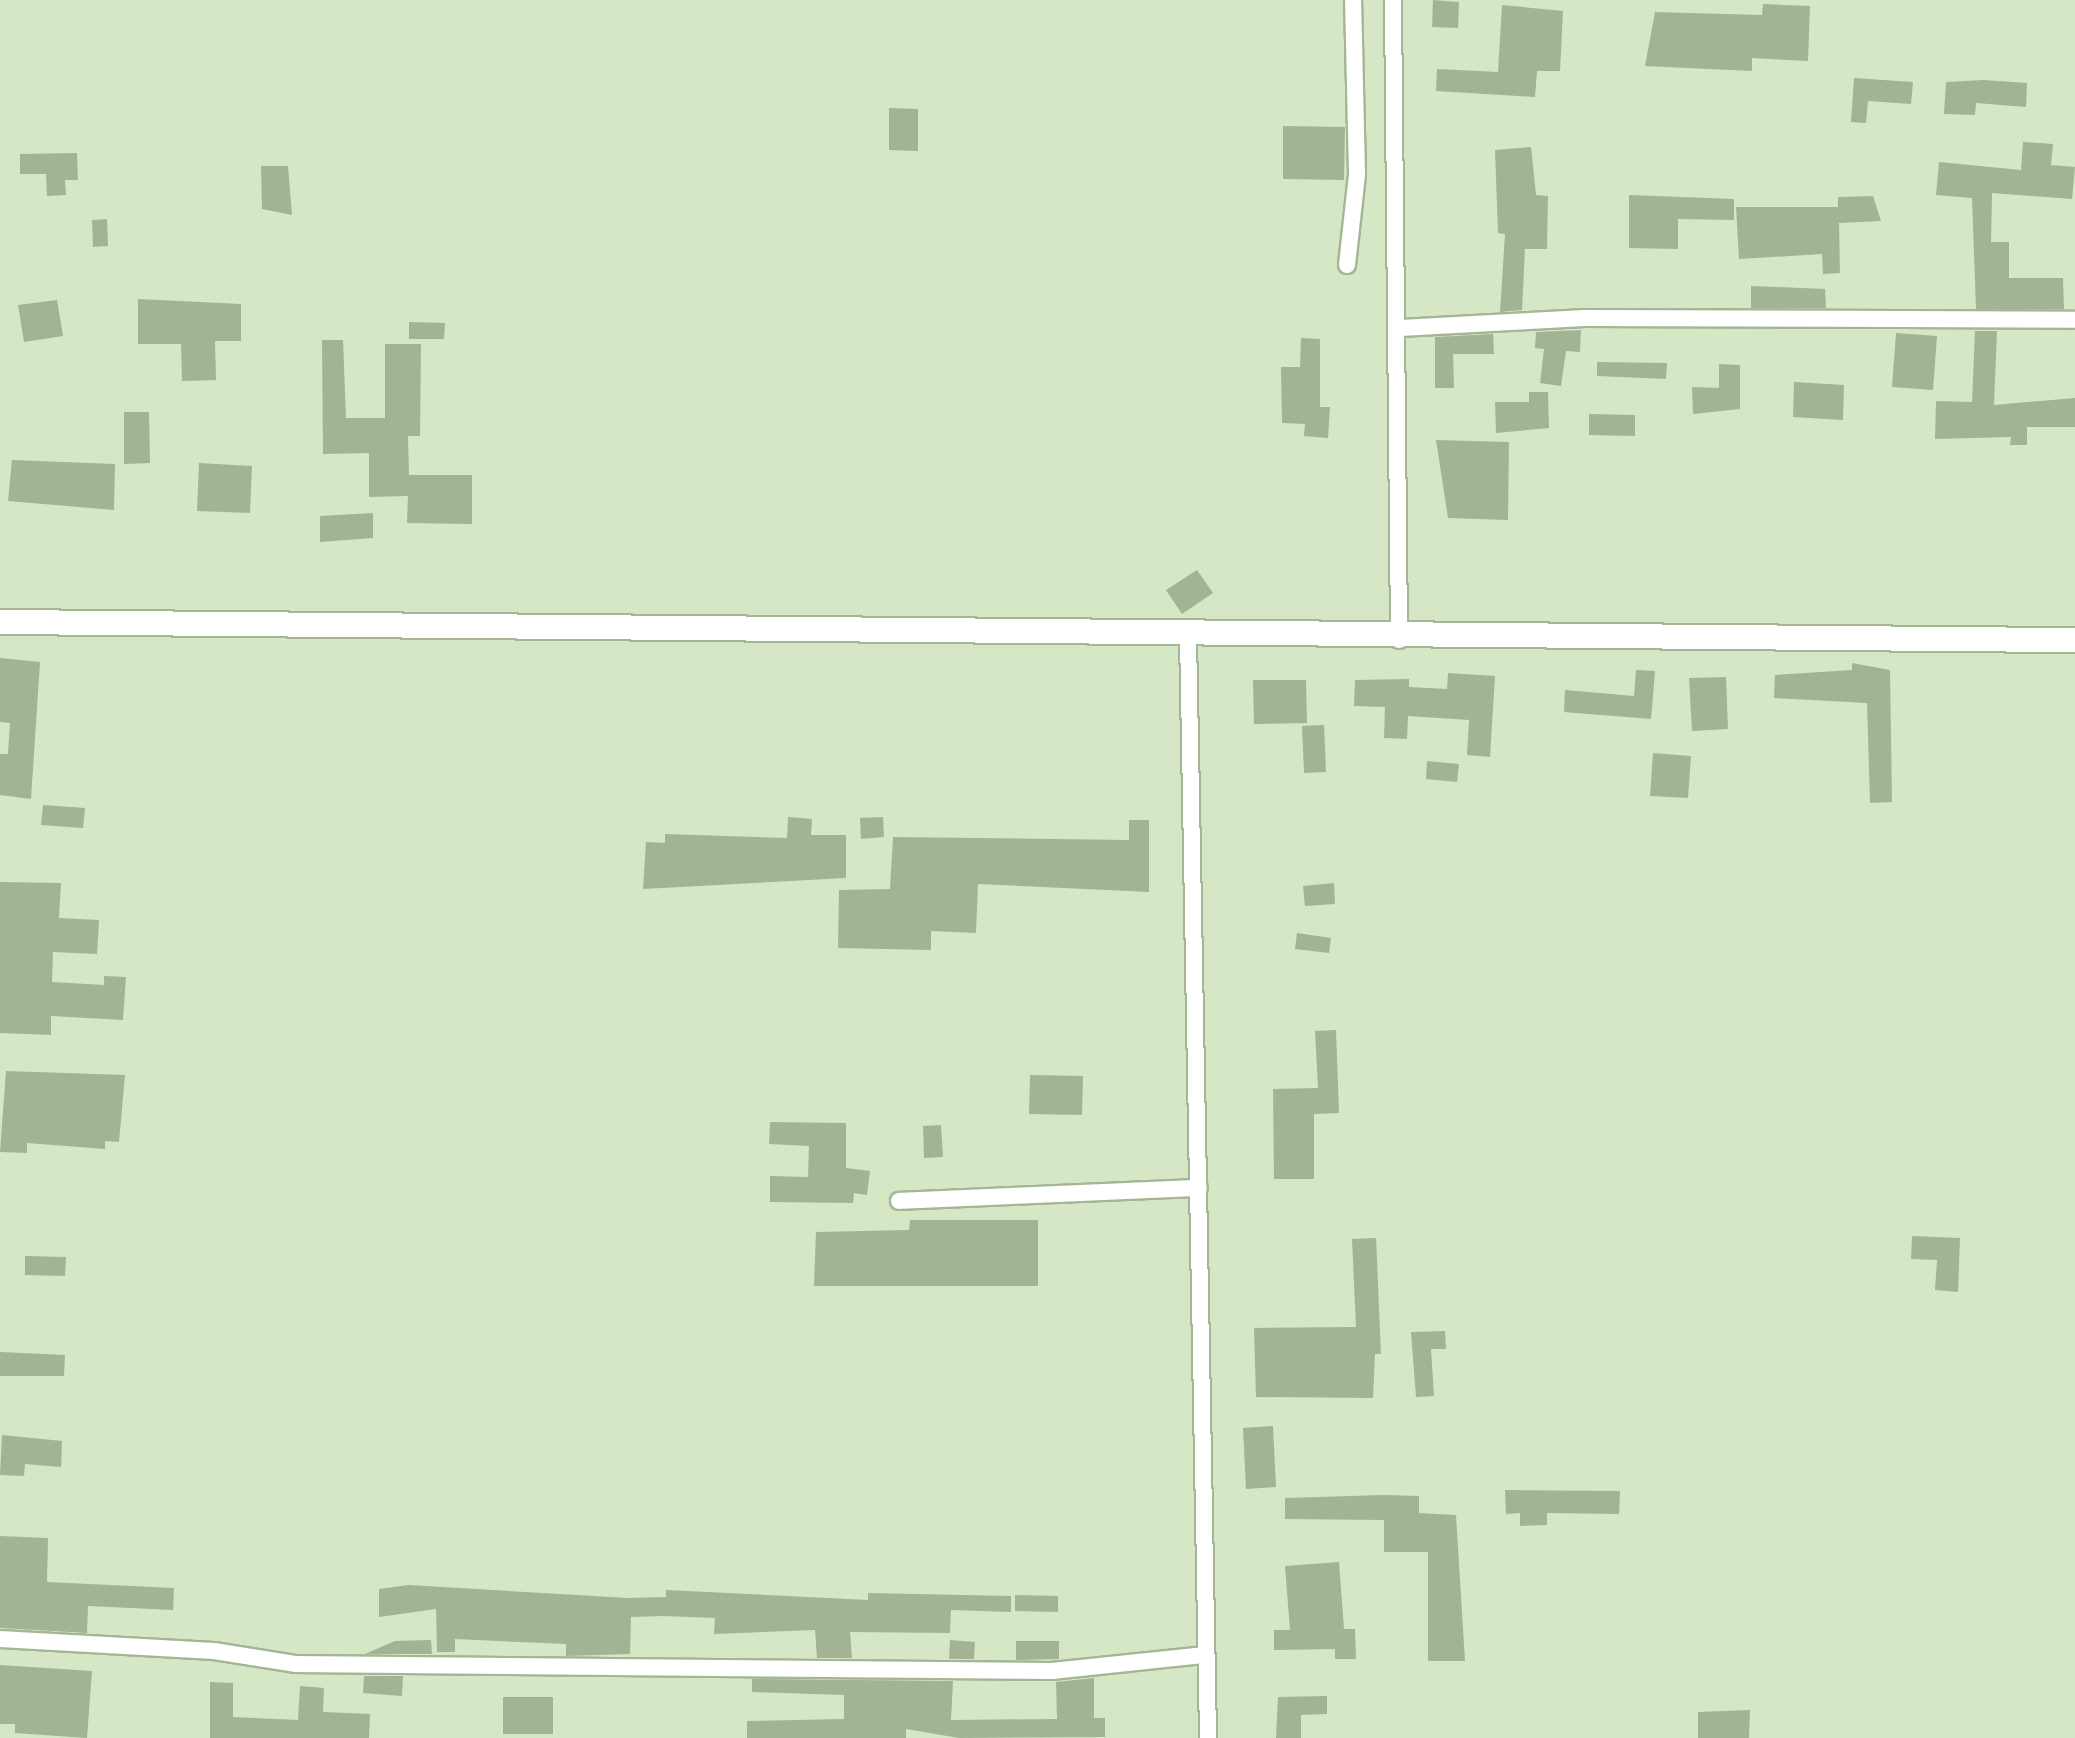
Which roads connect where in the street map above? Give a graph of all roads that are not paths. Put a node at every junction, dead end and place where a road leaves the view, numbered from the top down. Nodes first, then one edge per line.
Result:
1 (1353, 0) edge
2 (1393, 0) edge
3 (1347, 265) dead end
4 (2075, 320) edge
5 (1400, 328) junction
6 (0, 622) edge
7 (1188, 634) junction
8 (1399, 640) junction
9 (2075, 640) edge
10 (1199, 1188) junction
11 (899, 1201) dead end
12 (0, 1639) edge
13 (1205, 1655) junction
14 (1208, 1738) edge

1 - 3 street
2 - 5 street
4 - 5 street
5 - 8 street
6 - 7 street
7 - 8 street
7 - 10 street
8 - 9 street
10 - 11 street
10 - 13 street
12 - 13 street
13 - 14 street

